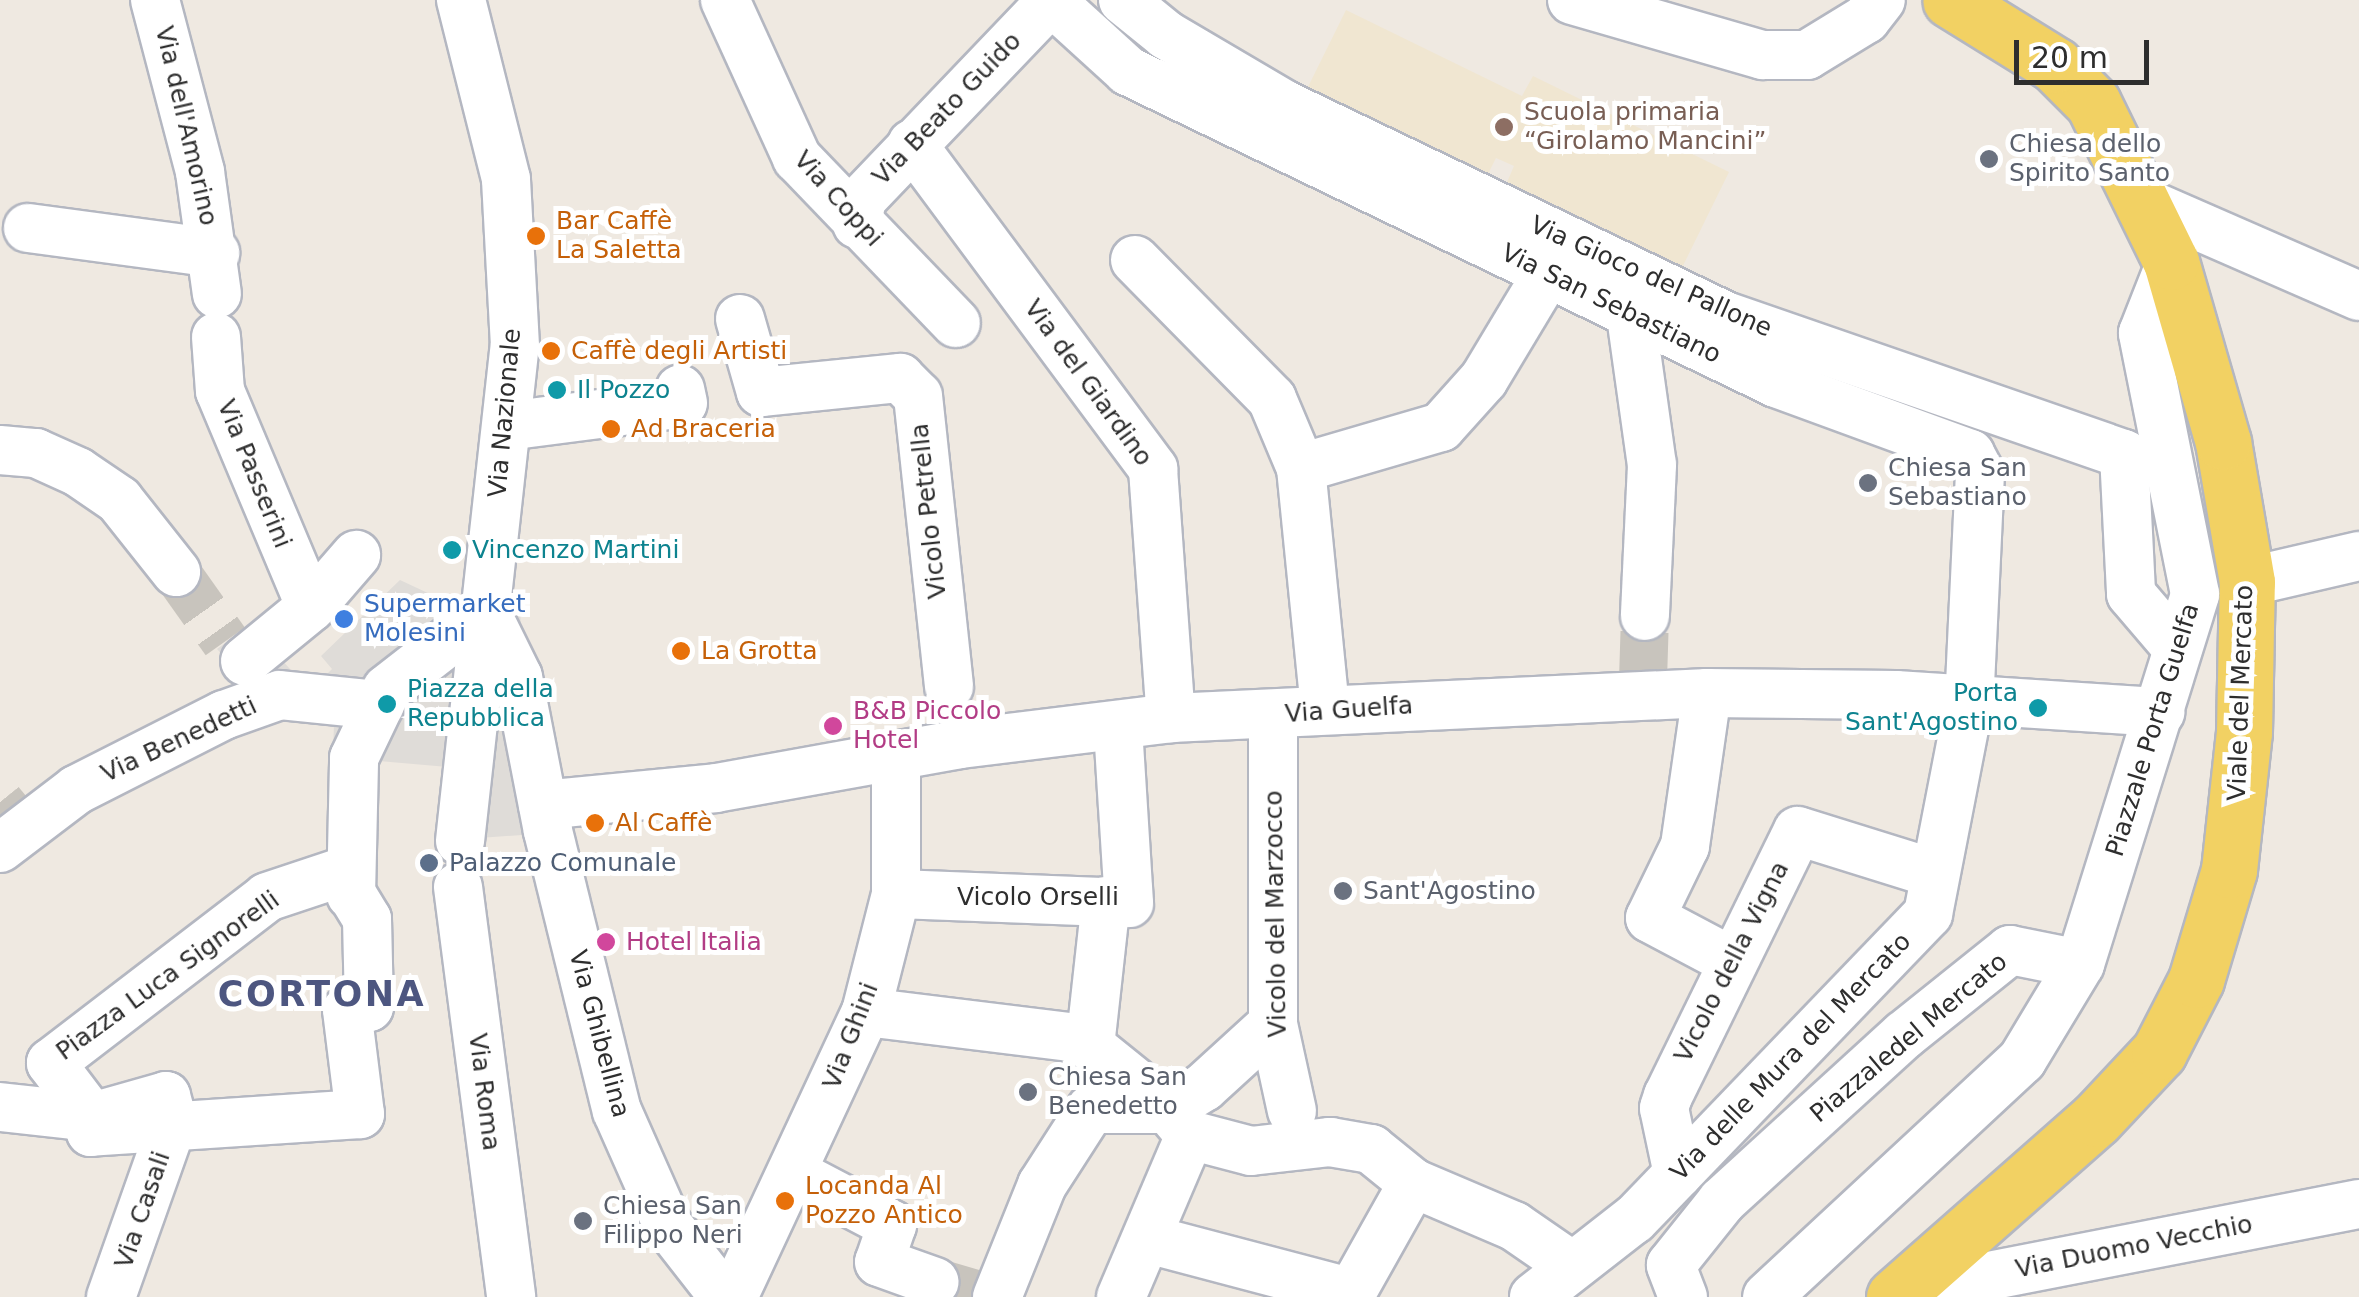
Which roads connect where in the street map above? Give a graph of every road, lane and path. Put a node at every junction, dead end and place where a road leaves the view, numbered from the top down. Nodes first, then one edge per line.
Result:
1 (156, 0) edge
2 (460, 0) edge
3 (726, 0) edge
4 (1050, 0) edge
5 (1123, 0) edge
6 (1572, 0) edge
7 (1881, 0) edge
8 (1950, 0) edge
9 (912, 144) junction
10 (2146, 203) junction
11 (856, 224) junction
12 (28, 228) dead end
13 (1135, 260) dead end
14 (2171, 262) junction
15 (1547, 274) junction
16 (216, 295) junction
17 (2359, 296) edge
18 (1631, 316) junction
19 (740, 319) dead end
20 (956, 323) dead end
21 (680, 389) dead end
22 (506, 426) junction
23 (0, 450) edge
24 (1301, 468) junction
25 (356, 554) dead end
26 (2359, 556) edge
27 (176, 572) tunnel mouth
28 (2247, 582) junction
29 (311, 607) junction
30 (486, 612) junction
31 (1645, 616) tunnel mouth
32 (2178, 649) junction
33 (949, 686) dead end
34 (1707, 693) junction
35 (280, 695) junction
36 (1969, 703) junction
37 (380, 706) junction
38 (1325, 710) junction
39 (2160, 712) junction
40 (1273, 716) junction
41 (1171, 718) junction
42 (1118, 726) junction
43 (896, 756) junction
44 (543, 805) junction
45 (12, 831) edge
46 (1933, 873) junction
47 (896, 894) junction
48 (351, 895) junction
49 (1106, 901) junction
50 (1733, 962) junction
51 (2080, 964) junction
52 (866, 1012) junction
53 (1273, 1024) junction
54 (1090, 1046) junction
55 (0, 1107) edge
56 (1292, 1111) dead end
57 (92, 1116) junction
58 (174, 1122) junction
59 (1179, 1122) junction
60 (792, 1172) junction
61 (1678, 1174) junction
62 (1413, 1183) junction
63 (2359, 1204) edge
64 (1148, 1239) junction
65 (1569, 1264) junction
66 (935, 1282) tunnel mouth
67 (1901, 1290) edge
68 (1350, 1295) edge
69 (111, 1297) edge
70 (511, 1297) edge
71 (724, 1297) edge
72 (733, 1297) edge
73 (997, 1297) edge
74 (1121, 1297) edge
75 (1534, 1297) edge
76 (1684, 1297) edge
77 (1767, 1297) edge

1 - 16 street, Via dell'Amorino
2 - 22 street, Via Nazionale
3 - 11 street, Via Coppi
4 - 9 street, Via Beato Guido
4 - 15 street, Via San Sebastiano
5 - 32 street, Via Gioco del Pallone
6 - 7 street
8 - 10 main road, Viale del Mercato
9 - 11 street, Via Beato Guido
9 - 41 street, Via del Giardino
10 - 14 main road, Viale del Mercato
10 - 17 street
11 - 20 street, Via Coppi
12 - 16 street
13 - 24 street
14 - 28 main road, Viale del Mercato
14 - 32 street, Piazzale Porta Guelfa
15 - 18 street, Via San Sebastiano
15 - 24 street
16 - 29 street, Via Passerini
18 - 31 street
18 - 36 street, Via San Sebastiano
19 - 33 street, Vicolo Petrella
21 - 22 street
22 - 30 street, Via Nazionale
23 - 27 street
24 - 38 street
25 - 29 street
26 - 28 street
28 - 67 main road, Viale del Mercato
29 - 35 street
30 - 37 street
30 - 44 street
30 - 70 street, Via Roma
32 - 39 street, Piazzale Porta Guelfa
34 - 36 street, Via Guelfa
34 - 38 street, Via Guelfa
34 - 50 street
35 - 37 street, Via Benedetti
35 - 45 street, Via Benedetti
36 - 39 street, Via Guelfa
36 - 46 street, Via delle Mura del Mercato
37 - 48 street
38 - 40 street, Via Guelfa
39 - 51 street, Piazzale Porta Guelfa
40 - 41 street, Via Guelfa
40 - 53 street, Vicolo del Marzocco
41 - 42 street, Via Guelfa
42 - 43 street, Via Guelfa
42 - 49 street, Vicolo Orselli
43 - 44 street, Via Guelfa
43 - 47 street, Via Ghini
44 - 71 street, Via Ghibellina
46 - 50 street, Vicolo della Vigna
46 - 61 street, Via delle Mura del Mercato
47 - 49 street, Vicolo Orselli
47 - 52 street, Via Ghini
48 - 57 street, Piazza Luca Signorelli
48 - 58 street
49 - 54 street
50 - 61 street, Vicolo della Vigna
51 - 76 street, Piazzaledel Mercato
51 - 77 street
52 - 54 street
52 - 60 street, Via Ghini
53 - 56 street, Vicolo del Marzocco
53 - 59 street
54 - 59 street
55 - 57 street
57 - 58 street
58 - 69 street, Via Casali
59 - 62 street
59 - 64 street
59 - 73 street
60 - 66 street
60 - 72 street, Via Ghini
61 - 65 street, Via delle Mura del Mercato
62 - 65 street
62 - 68 street
63 - 67 street, Via Duomo Vecchio
64 - 68 street
64 - 74 street
65 - 75 street, Via delle Mura del Mercato

